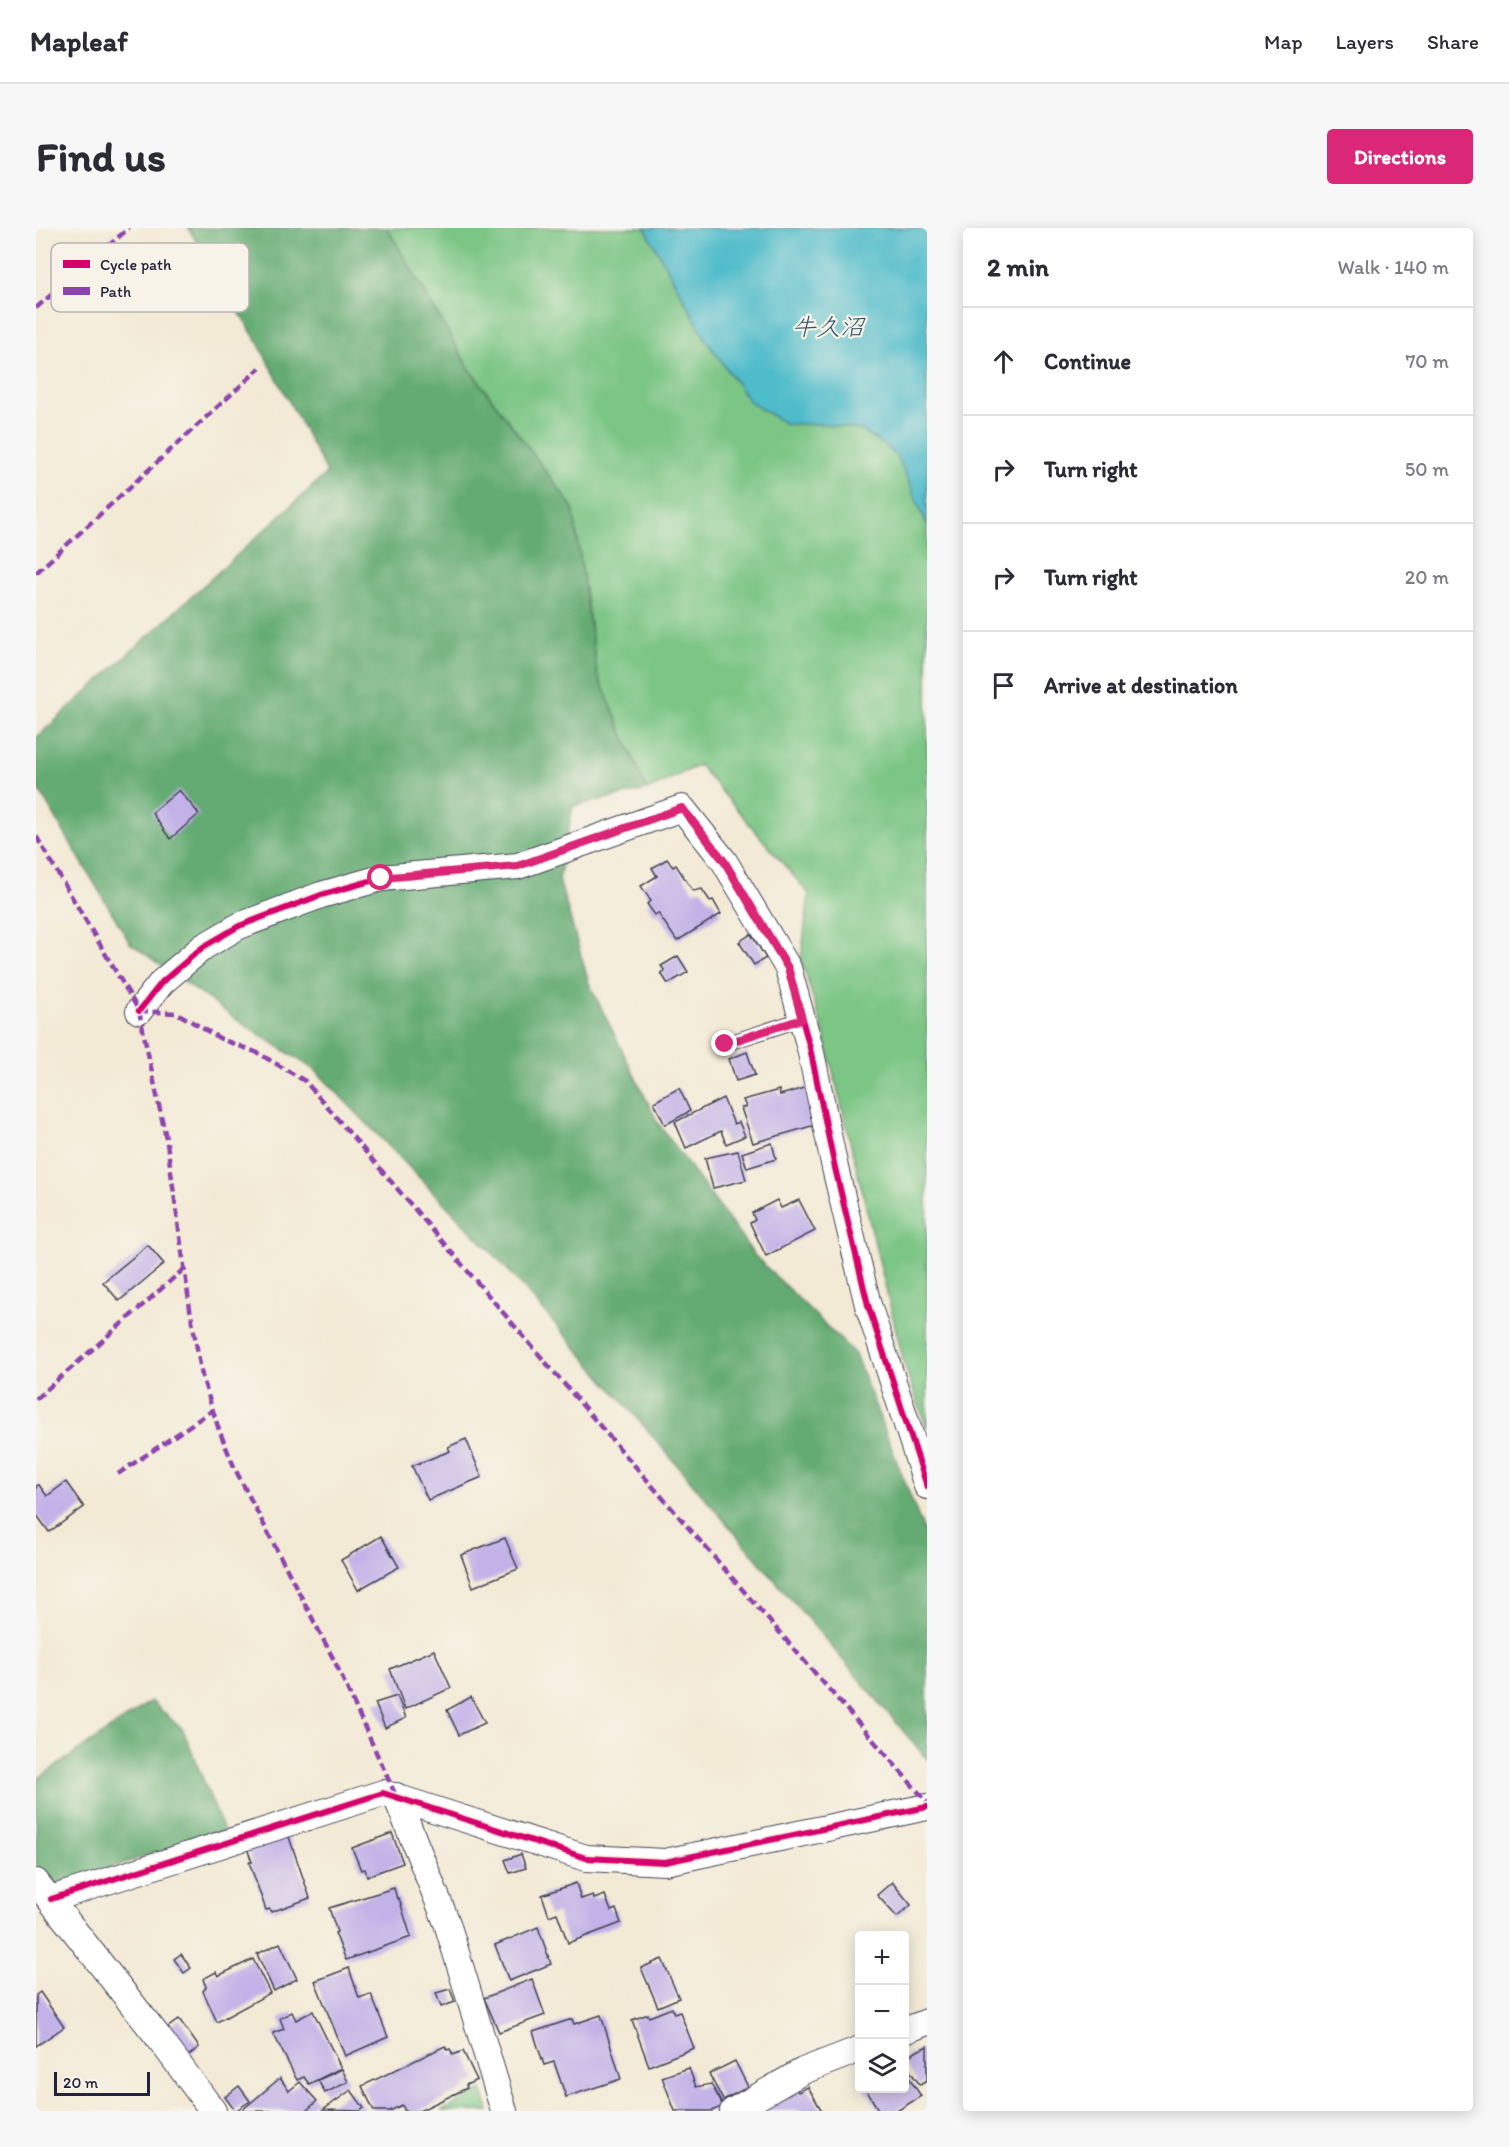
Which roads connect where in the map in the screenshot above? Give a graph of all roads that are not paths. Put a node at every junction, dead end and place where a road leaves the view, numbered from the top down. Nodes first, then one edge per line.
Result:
1 (139, 1011) dead end
2 (802, 1019) junction
3 (725, 1044) dead end
4 (927, 1486) edge
5 (396, 1796) junction
6 (927, 1807) edge
7 (44, 1890) edge
8 (927, 2022) edge
9 (909, 2029) edge
10 (855, 2051) edge
11 (213, 2111) edge
12 (504, 2111) edge
13 (734, 2111) edge

1 - 2 street
2 - 3 lane
2 - 4 street
5 - 6 street
5 - 7 street
5 - 12 street
7 - 11 street
8 - 9 street
10 - 13 street

